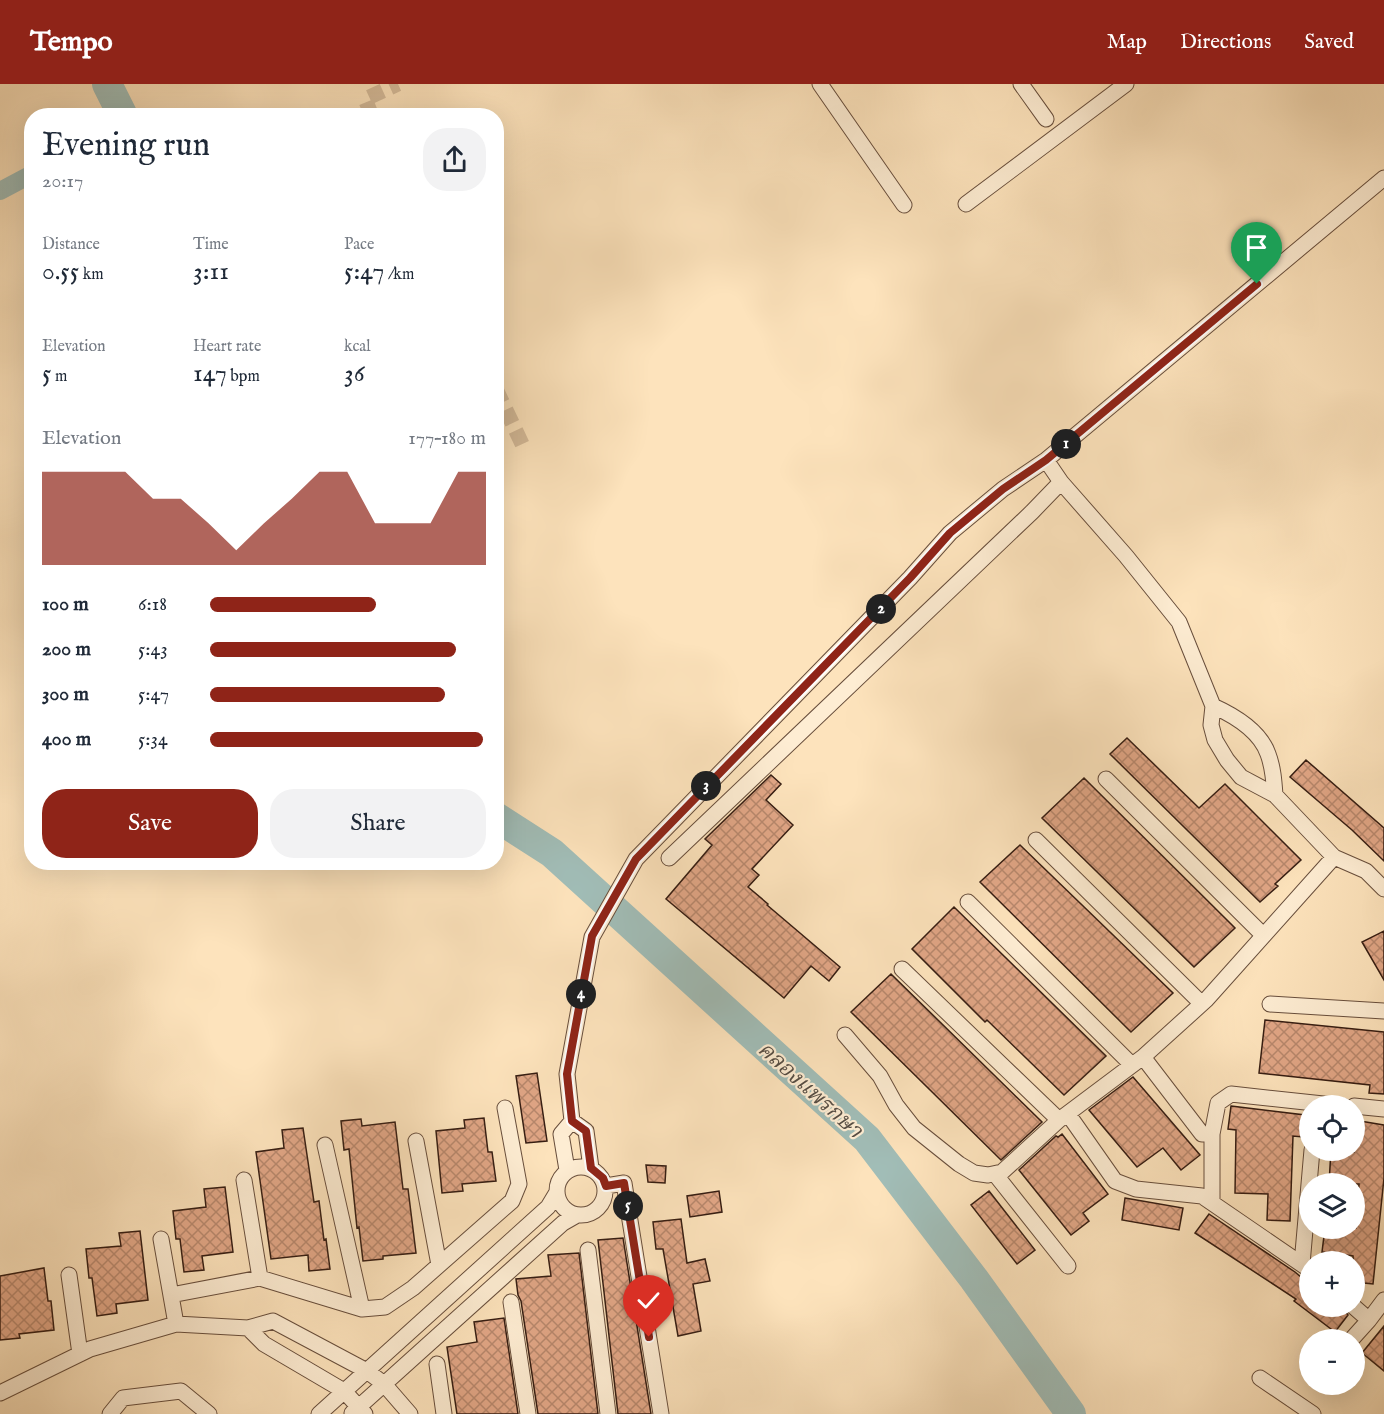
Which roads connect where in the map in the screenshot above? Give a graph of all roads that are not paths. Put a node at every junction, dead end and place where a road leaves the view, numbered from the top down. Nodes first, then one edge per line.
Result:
1 (820, 84) edge
2 (1021, 84) edge
3 (1126, 84) edge
4 (1046, 119) dead end
5 (1384, 178) edge
6 (966, 204) dead end
7 (904, 205) dead end
8 (1046, 460) junction
9 (1061, 482) junction
10 (1213, 706) junction
11 (1106, 779) dead end
12 (1275, 795) junction
13 (1036, 840) dead end
14 (1334, 856) junction
15 (669, 858) dead end
16 (1384, 889) edge
17 (968, 902) dead end
18 (1263, 935) junction
19 (902, 969) dead end
20 (1201, 1003) junction
21 (1270, 1004) dead end
22 (1384, 1011) edge
23 (845, 1035) dead end
24 (1138, 1061) junction
25 (1299, 1103) edge
26 (505, 1108) dead end
27 (1365, 1108) edge
28 (1384, 1109) edge
29 (1064, 1117) junction
30 (572, 1121) junction
31 (1212, 1134) junction
32 (416, 1141) dead end
33 (325, 1145) dead end
34 (1311, 1161) edge
35 (591, 1168) junction
36 (567, 1170) junction
37 (995, 1174) junction
38 (244, 1180) dead end
39 (606, 1186) junction
40 (556, 1192) junction
41 (1212, 1202) junction
42 (577, 1215) junction
43 (161, 1239) dead end
44 (588, 1250) dead end
45 (1307, 1251) edge
46 (1299, 1262) edge
47 (439, 1265) junction
48 (1068, 1266) dead end
49 (69, 1275) dead end
50 (260, 1278) junction
51 (171, 1295) junction
52 (1384, 1300) edge
53 (511, 1302) dead end
54 (362, 1309) junction
55 (1365, 1316) edge
56 (1369, 1320) junction
57 (176, 1324) junction
58 (248, 1328) junction
59 (1361, 1329) edge
60 (80, 1354) junction
61 (437, 1364) dead end
62 (367, 1371) junction
63 (1260, 1378) dead end
64 (384, 1384) junction
65 (344, 1391) junction
66 (0, 1394) edge
67 (358, 1412) edge
68 (110, 1414) edge
69 (209, 1414) edge
70 (319, 1414) edge
71 (410, 1414) edge
72 (444, 1414) edge
73 (528, 1414) edge
74 (608, 1414) edge
75 (661, 1414) edge
76 (1313, 1414) edge

1 - 7 street
2 - 4 street
3 - 6 street
5 - 8 street
8 - 9 street
8 - 30 street
9 - 10 street
9 - 15 street
10 - 12 street
10 - 12 street
11 - 18 street
12 - 14 street
13 - 20 street
14 - 16 street
14 - 18 street
17 - 24 street
18 - 20 street
19 - 29 street
20 - 24 street
21 - 22 street
23 - 37 street
24 - 29 street
24 - 31 street
25 - 31 street
26 - 47 street
27 - 28 street
29 - 37 street
29 - 41 street
30 - 35 street
30 - 36 street
31 - 41 street
32 - 47 street
33 - 54 street
34 - 45 street
35 - 36 street
35 - 39 street
36 - 40 street
37 - 48 street
38 - 50 street
39 - 42 street
39 - 75 street
40 - 42 street
40 - 62 street
41 - 46 street
42 - 64 street
43 - 51 street
44 - 74 street
47 - 54 street
49 - 60 street
50 - 51 street
50 - 54 street
51 - 57 street
52 - 56 street
53 - 73 street
55 - 56 street
56 - 59 street
57 - 58 street
57 - 60 street
58 - 62 street
58 - 65 street
60 - 66 street
61 - 72 street
62 - 64 street
62 - 65 street
63 - 76 street
64 - 67 street
64 - 71 street
65 - 67 street
65 - 70 street
68 - 69 street

